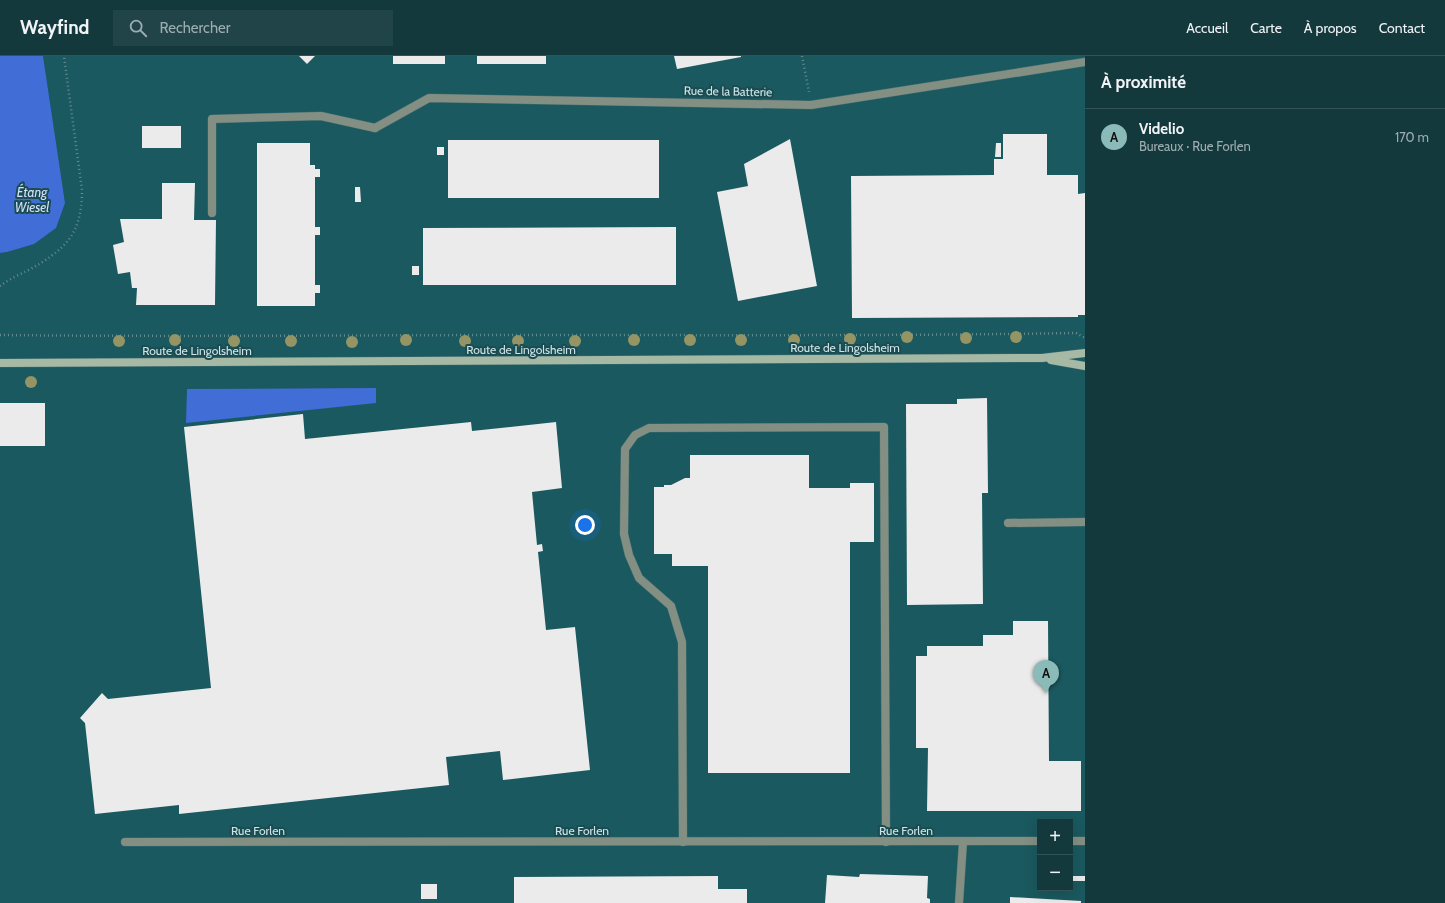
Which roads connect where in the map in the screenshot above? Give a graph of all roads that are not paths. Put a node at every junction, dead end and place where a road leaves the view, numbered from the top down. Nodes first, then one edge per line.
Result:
1 (1085, 62) edge
2 (212, 213) dead end
3 (1085, 353) edge
4 (1042, 358) junction
5 (0, 364) edge
6 (1085, 366) edge
7 (1085, 522) edge
8 (1008, 523) dead end
9 (1037, 841) edge
10 (1073, 841) edge
11 (1085, 841) edge
12 (125, 842) dead end
13 (683, 842) junction
14 (886, 842) junction
15 (964, 842) junction
16 (959, 903) edge

1 - 2 street, Rue de la Batterie
3 - 4 main road
4 - 5 main road, Route de Lingolsheim
4 - 6 main road
7 - 8 street
9 - 15 street, Rue Forlen
10 - 11 street
12 - 13 street, Rue Forlen
13 - 14 street, Rue Forlen
13 - 14 street
14 - 15 street, Rue Forlen
15 - 16 street

